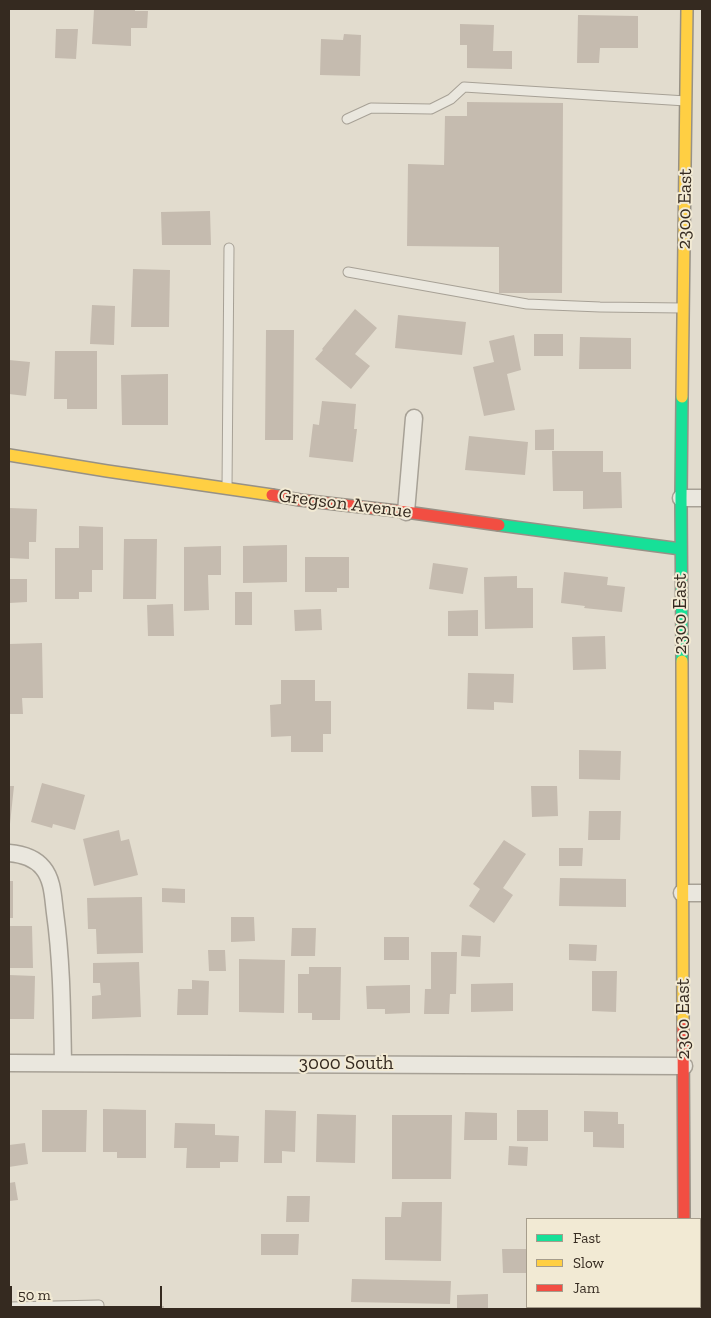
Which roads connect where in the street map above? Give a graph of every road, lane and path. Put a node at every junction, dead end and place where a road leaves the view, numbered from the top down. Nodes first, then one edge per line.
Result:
1 (687, 9) edge
2 (686, 101) junction
3 (347, 119) dead end
4 (229, 248) dead end
5 (348, 272) dead end
6 (684, 308) junction
7 (414, 418) dead end
8 (9, 455) edge
9 (227, 488) junction
10 (681, 498) junction
11 (702, 498) edge
12 (406, 512) junction
13 (681, 549) junction
14 (9, 853) edge
15 (682, 893) junction
16 (702, 893) edge
17 (9, 1063) edge
18 (63, 1063) junction
19 (684, 1066) junction
20 (684, 1218) edge
21 (9, 1307) edge
22 (99, 1309) edge

1 - 2 main road, 2300 East
2 - 3 lane
2 - 6 main road, 2300 East
4 - 9 lane
5 - 6 lane
6 - 10 main road, 2300 East
7 - 12 street
8 - 9 main road, Gregson Avenue
9 - 12 main road, Gregson Avenue
10 - 11 street
10 - 13 main road, 2300 East
12 - 13 main road, Gregson Avenue
13 - 15 main road, 2300 East
14 - 18 street
15 - 16 street
15 - 19 main road, 2300 East
17 - 18 street, 3000 South
18 - 19 street, 3000 South
19 - 20 main road, 2300 East
21 - 22 lane

